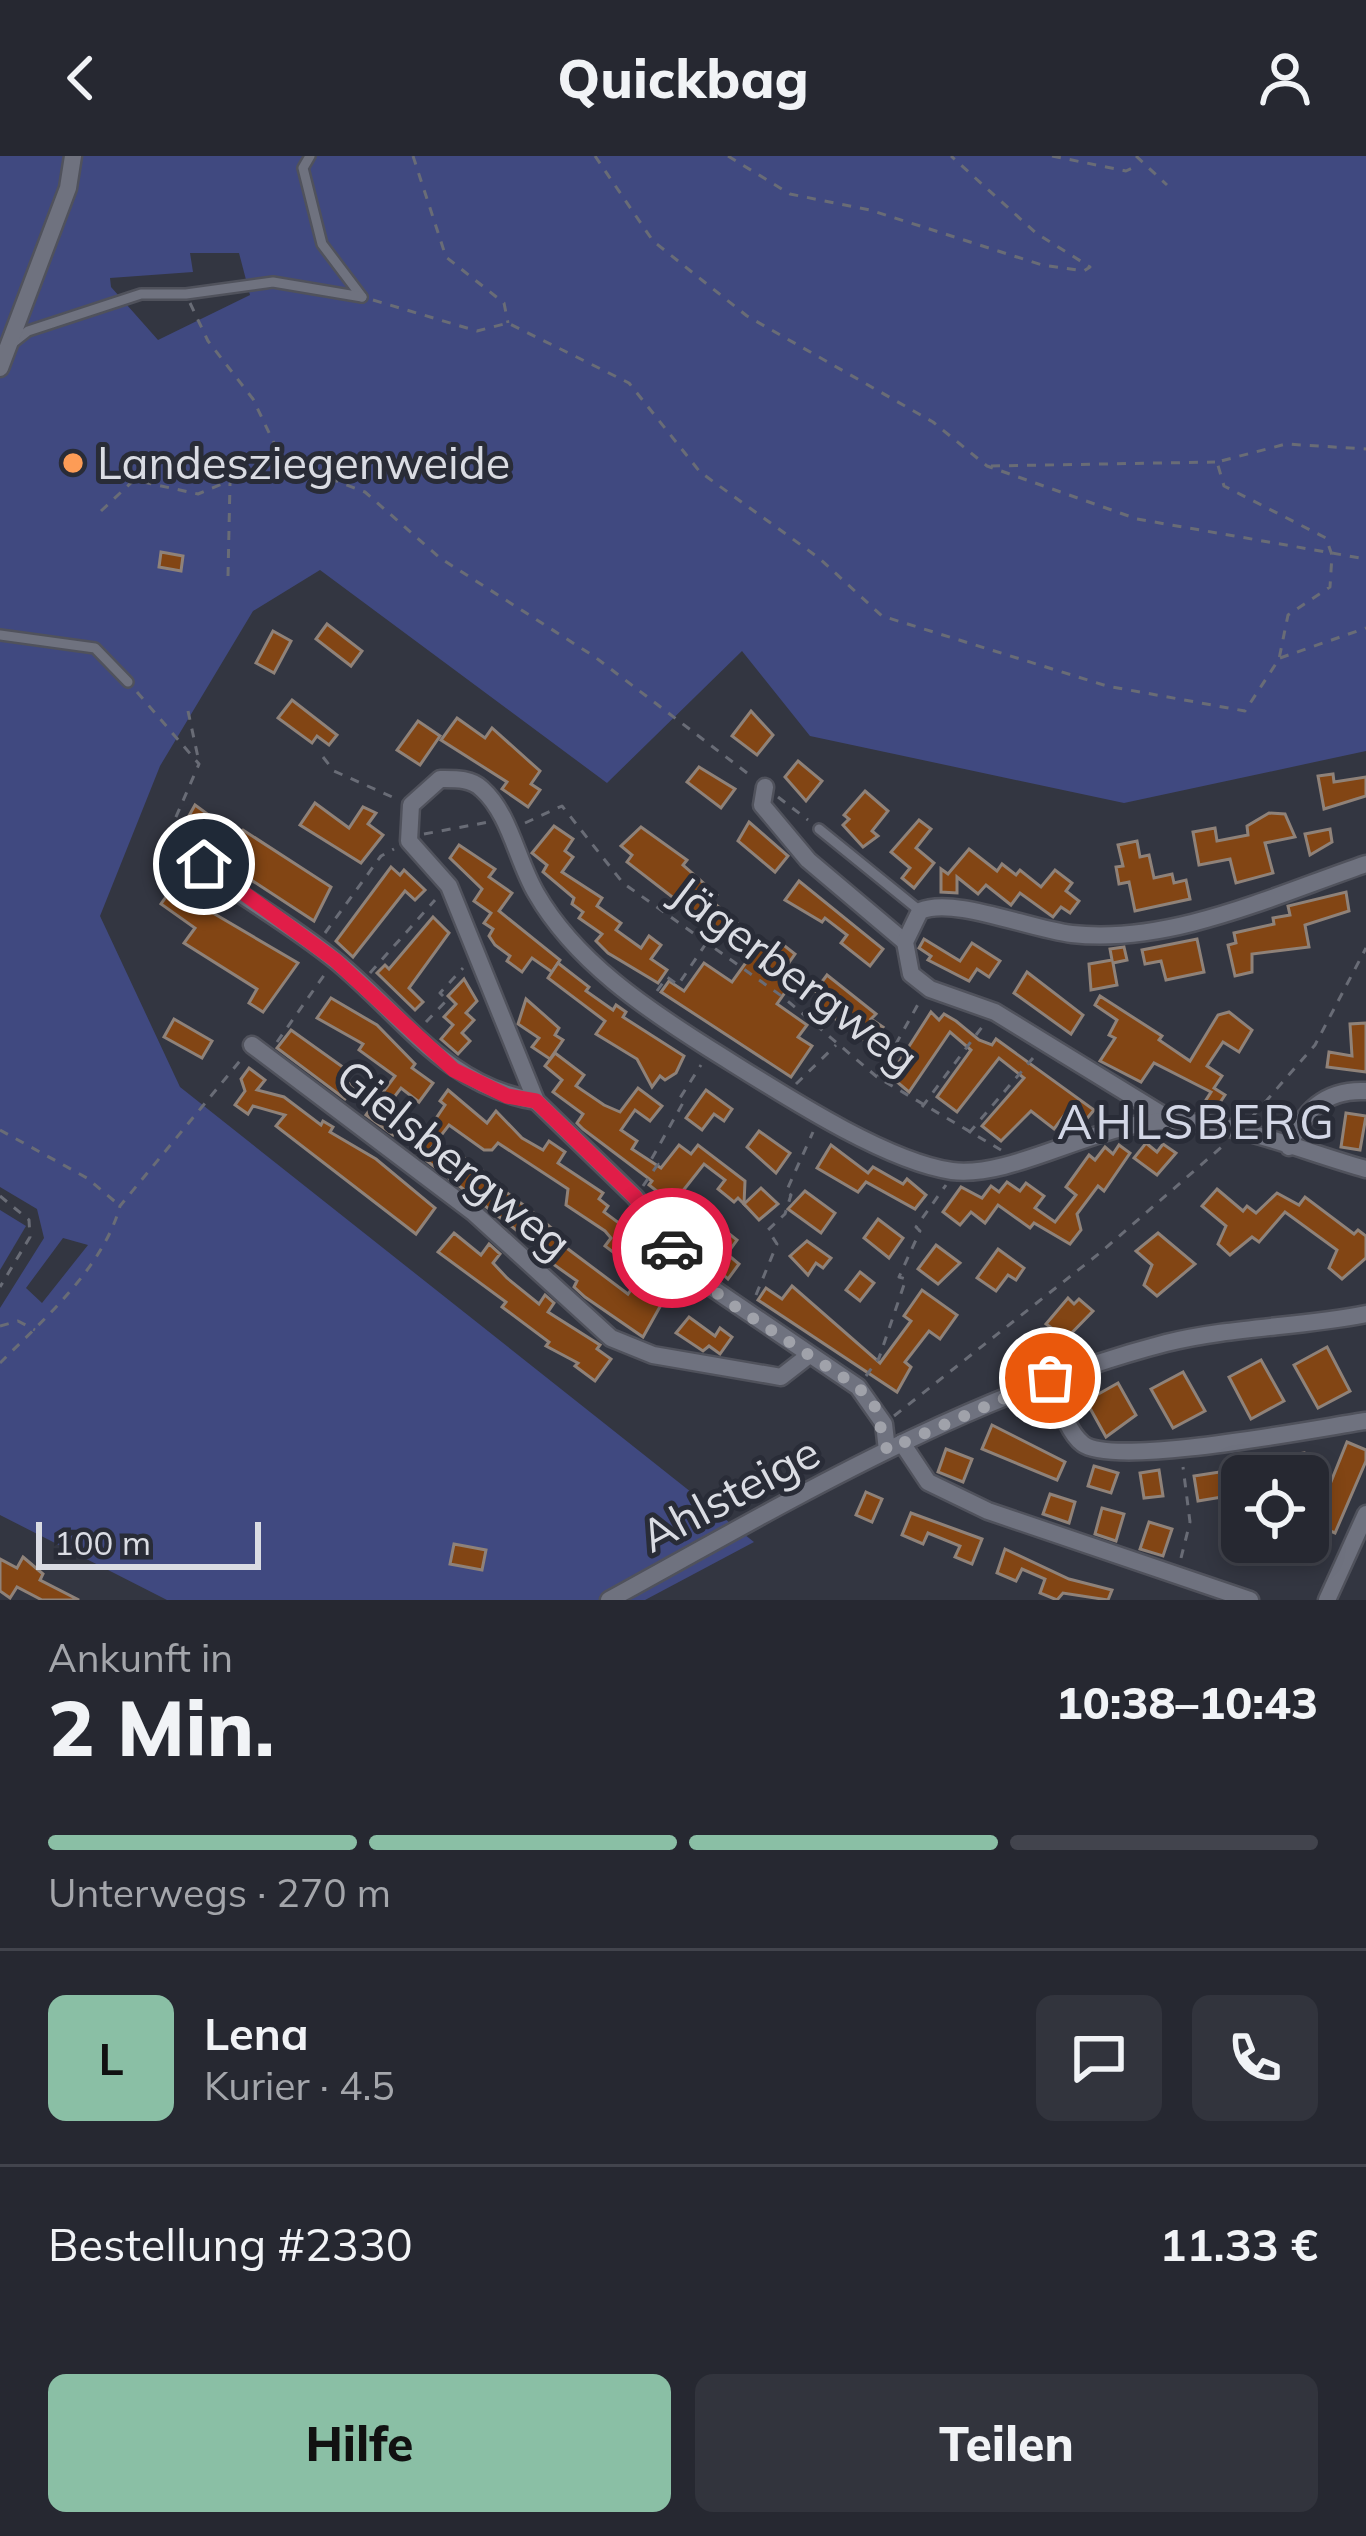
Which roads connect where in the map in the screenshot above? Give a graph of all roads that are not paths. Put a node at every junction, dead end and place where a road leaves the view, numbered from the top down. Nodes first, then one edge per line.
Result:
1 (73, 156) edge
2 (310, 156) edge
3 (10, 345) junction
4 (0, 368) edge
5 (0, 635) edge
6 (128, 682) road end
7 (766, 787) road end
8 (819, 829) road end
9 (172, 839) road end
10 (1366, 864) edge
11 (237, 892) joint
12 (920, 911) junction
13 (905, 942) junction
14 (259, 1051) road end
15 (1366, 1090) edge
16 (536, 1101) junction
17 (1171, 1120) junction
18 (1289, 1147) junction
19 (1366, 1169) edge
20 (1366, 1314) edge
21 (808, 1356) junction
22 (1050, 1378) junction
23 (1366, 1420) edge
24 (895, 1446) junction
25 (1366, 1514) edge
26 (609, 1600) edge
27 (1250, 1600) edge
28 (1327, 1600) edge

1 - 3 street
2 - 3 lane
3 - 4 street
5 - 6 lane
7 - 13 street
8 - 12 lane
9 - 11 lane
10 - 12 street
11 - 16 street
12 - 13 street
13 - 17 street
14 - 21 street, Gielsbergweg
15 - 18 street
16 - 17 street
16 - 21 street
17 - 18 street
18 - 19 street
20 - 22 street, Ahlsteige
21 - 24 street
22 - 23 street
22 - 24 street, Ahlsteige
24 - 26 street, Ahlsteige
24 - 27 street
25 - 28 street

